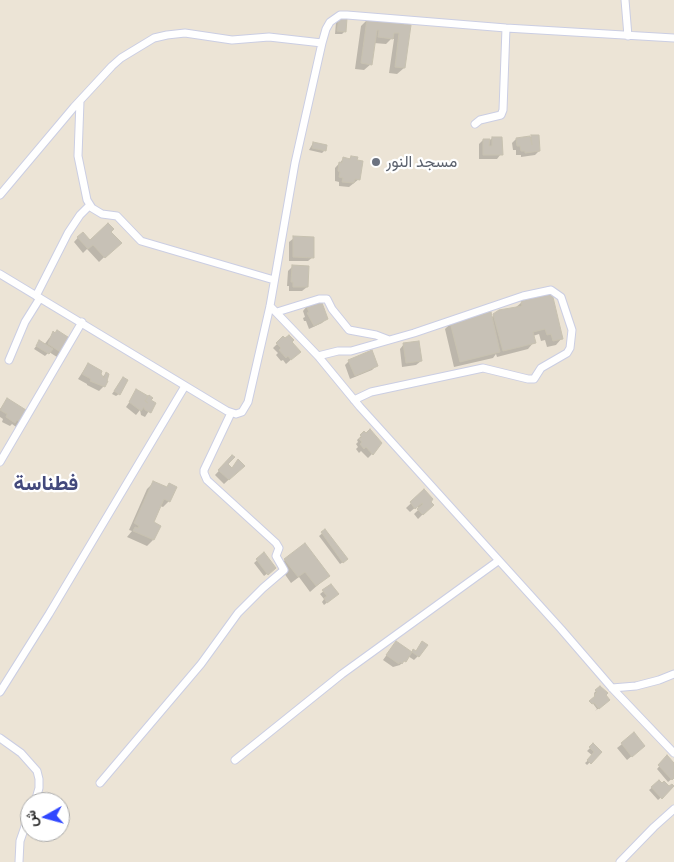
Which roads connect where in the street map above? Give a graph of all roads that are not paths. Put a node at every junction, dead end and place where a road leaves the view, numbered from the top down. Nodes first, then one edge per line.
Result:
1 (625, 0) edge
2 (506, 28) junction
3 (628, 36) junction
4 (674, 38) edge
5 (322, 43) junction
6 (80, 101) junction
7 (475, 124) dead end
8 (0, 195) edge
9 (90, 206) junction
10 (0, 274) edge
11 (274, 280) junction
12 (38, 297) junction
13 (270, 306) junction
14 (277, 312) junction
15 (82, 322) junction
16 (389, 340) junction
17 (318, 356) junction
18 (9, 360) dead end
19 (185, 386) junction
20 (354, 400) junction
21 (231, 413) junction
22 (0, 462) edge
23 (498, 561) junction
24 (674, 674) edge
25 (612, 688) junction
26 (0, 692) edge
27 (0, 738) edge
28 (674, 752) edge
29 (235, 760) dead end
30 (100, 783) dead end
31 (38, 792) edge
32 (674, 809) edge
33 (20, 841) edge
34 (19, 862) edge
35 (620, 862) edge

1 - 3 street
2 - 3 street
2 - 5 street
2 - 7 street
3 - 4 street
5 - 6 street
5 - 11 street
6 - 8 street
6 - 9 street
9 - 11 street
9 - 12 street
10 - 12 street
11 - 13 street
12 - 15 street
12 - 18 street
13 - 14 street
13 - 21 street
14 - 16 street
14 - 17 street
15 - 19 street
15 - 22 street
16 - 17 street
16 - 20 street
17 - 20 street
19 - 21 street
19 - 26 street
20 - 23 street
21 - 30 street
23 - 25 street
23 - 29 street
24 - 25 street
25 - 28 street
27 - 31 street
32 - 35 street
33 - 34 street

